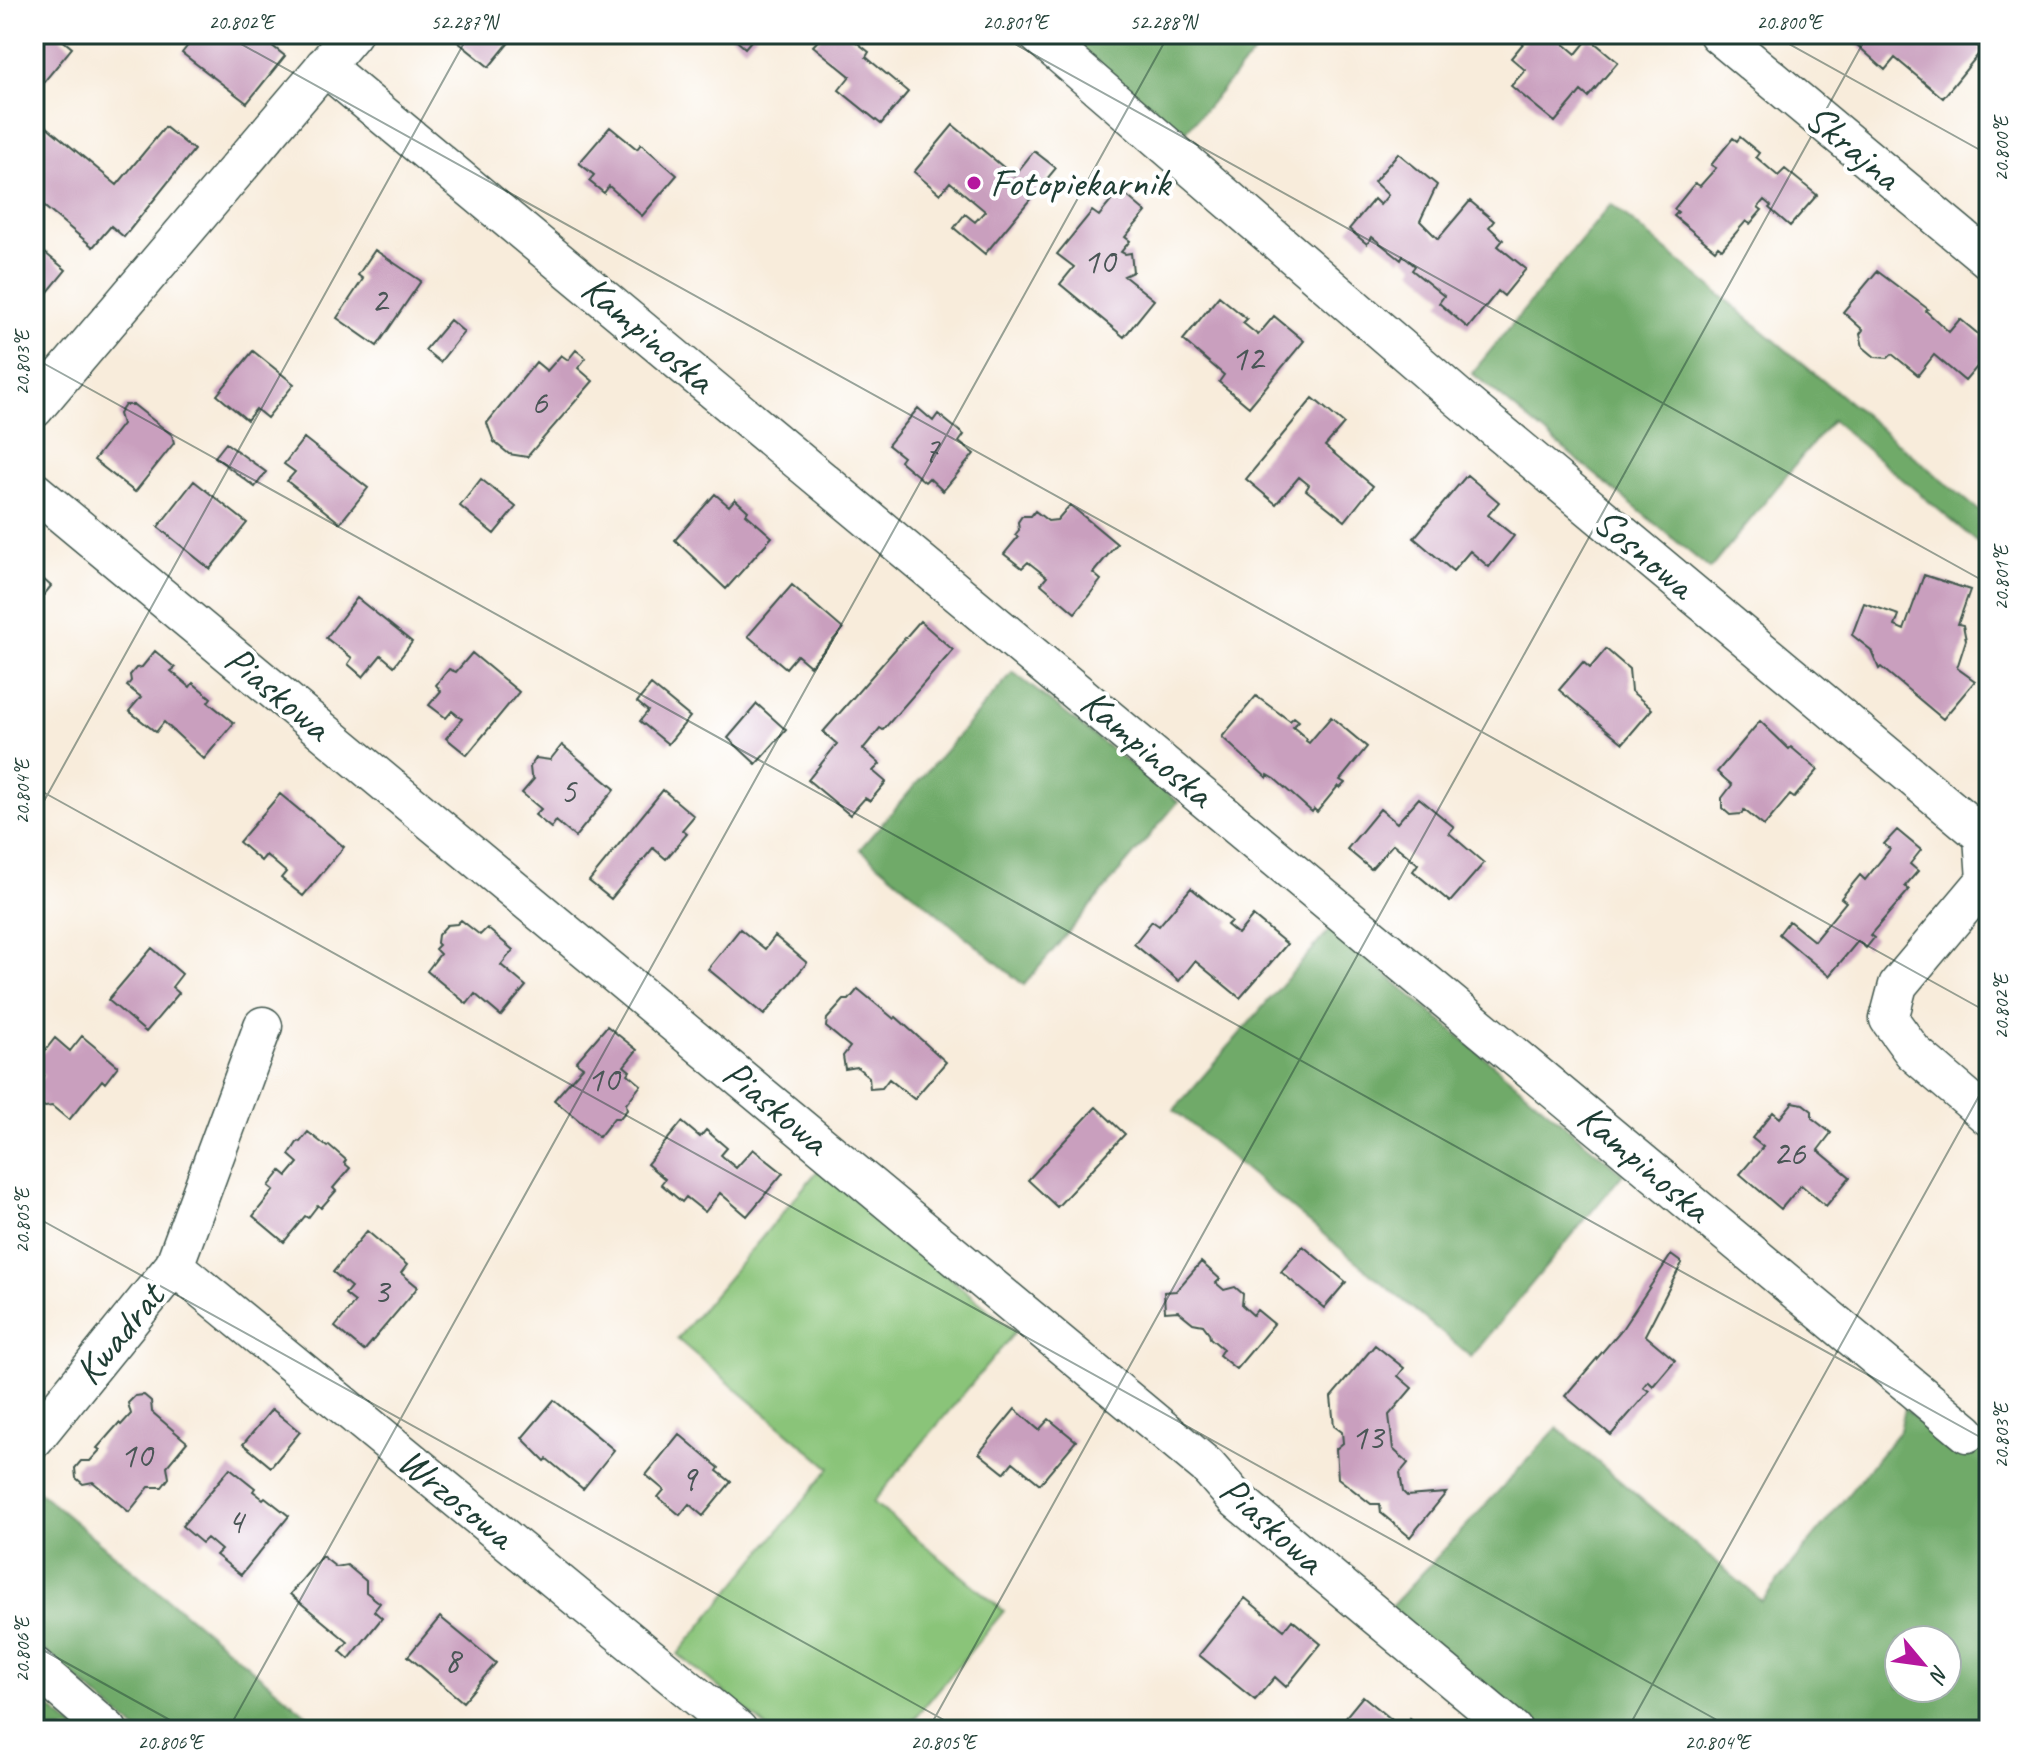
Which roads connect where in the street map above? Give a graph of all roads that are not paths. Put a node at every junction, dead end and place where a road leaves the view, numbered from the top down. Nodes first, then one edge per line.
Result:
1 (352, 34) edge
2 (1037, 34) edge
3 (1718, 34) edge
4 (324, 66) junction
5 (1989, 260) edge
6 (34, 409) edge
7 (34, 491) edge
8 (263, 1026) dead end
9 (1989, 1117) edge
10 (174, 1266) junction
11 (1967, 1433) dead end
12 (34, 1439) edge
13 (34, 1666) edge
14 (108, 1730) edge
15 (738, 1730) edge
16 (1513, 1730) edge

1 - 4 street
2 - 9 street, Sosnowa
3 - 5 street, Skrajna
4 - 6 street
4 - 11 street, Kampinoska
7 - 16 street, Piaskowa
8 - 10 street, Kwadrat
10 - 12 street, Kwadrat
10 - 15 street, Wrzosowa
13 - 14 street

